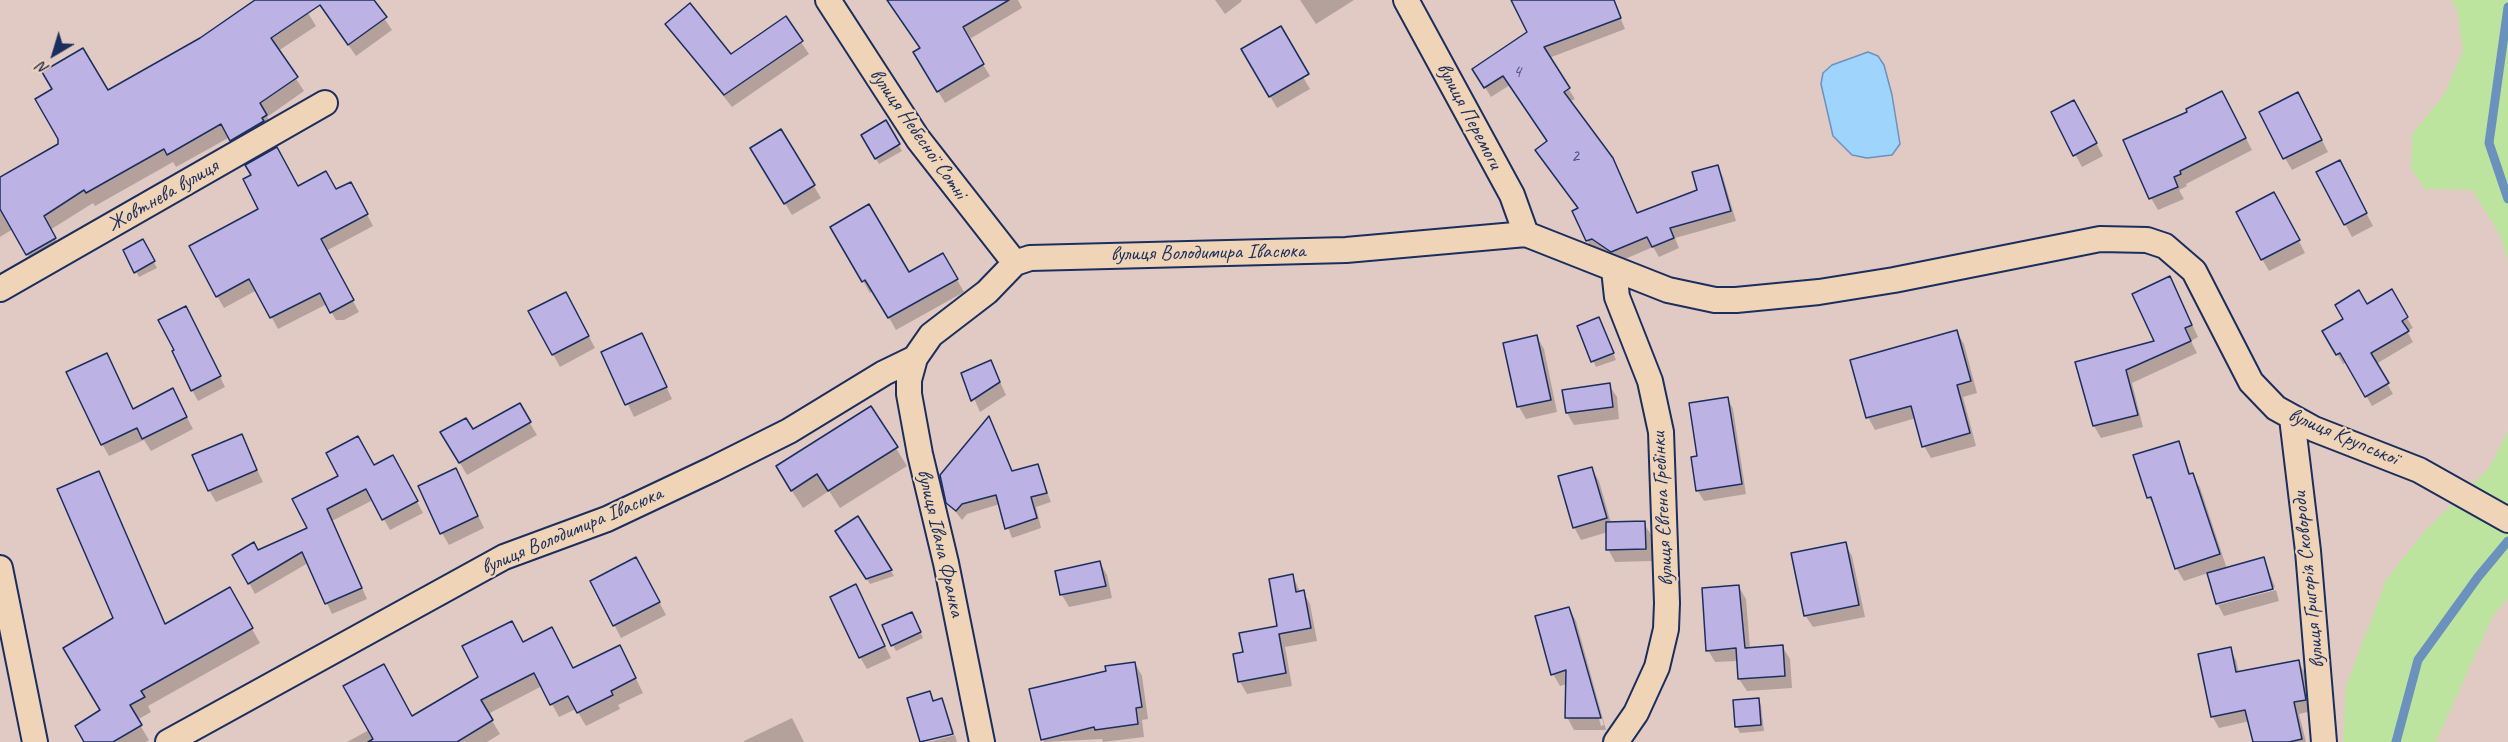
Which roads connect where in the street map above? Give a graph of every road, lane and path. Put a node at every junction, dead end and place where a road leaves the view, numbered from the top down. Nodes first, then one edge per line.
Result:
1 (828, 0) edge
2 (1406, 0) edge
3 (326, 103) dead end
4 (1526, 234) junction
5 (1015, 263) junction
6 (1614, 270) junction
7 (0, 289) edge
8 (919, 352) junction
9 (2292, 418) junction
10 (2508, 520) edge
11 (0, 568) edge
12 (35, 742) edge
13 (168, 742) edge
14 (982, 742) edge
15 (1616, 742) edge
16 (2324, 742) edge

1 - 5 street, вулиця Небесної Сотні
2 - 4 street, вулиця Перемоги
3 - 7 street, Жовтнева вулиця
4 - 5 street, вулиця Володимира Івасюка
4 - 6 street
5 - 8 street, вулиця Володимира Івасюка
6 - 9 street, вулиця Крупської
6 - 15 street, вулиця Євгена Гребінки
8 - 13 street, вулиця Володимира Івасюка
8 - 14 street, вулиця Івана Франка
9 - 10 street, вулиця Крупської
9 - 16 street, вулиця Григорія Сковороди
11 - 12 street

